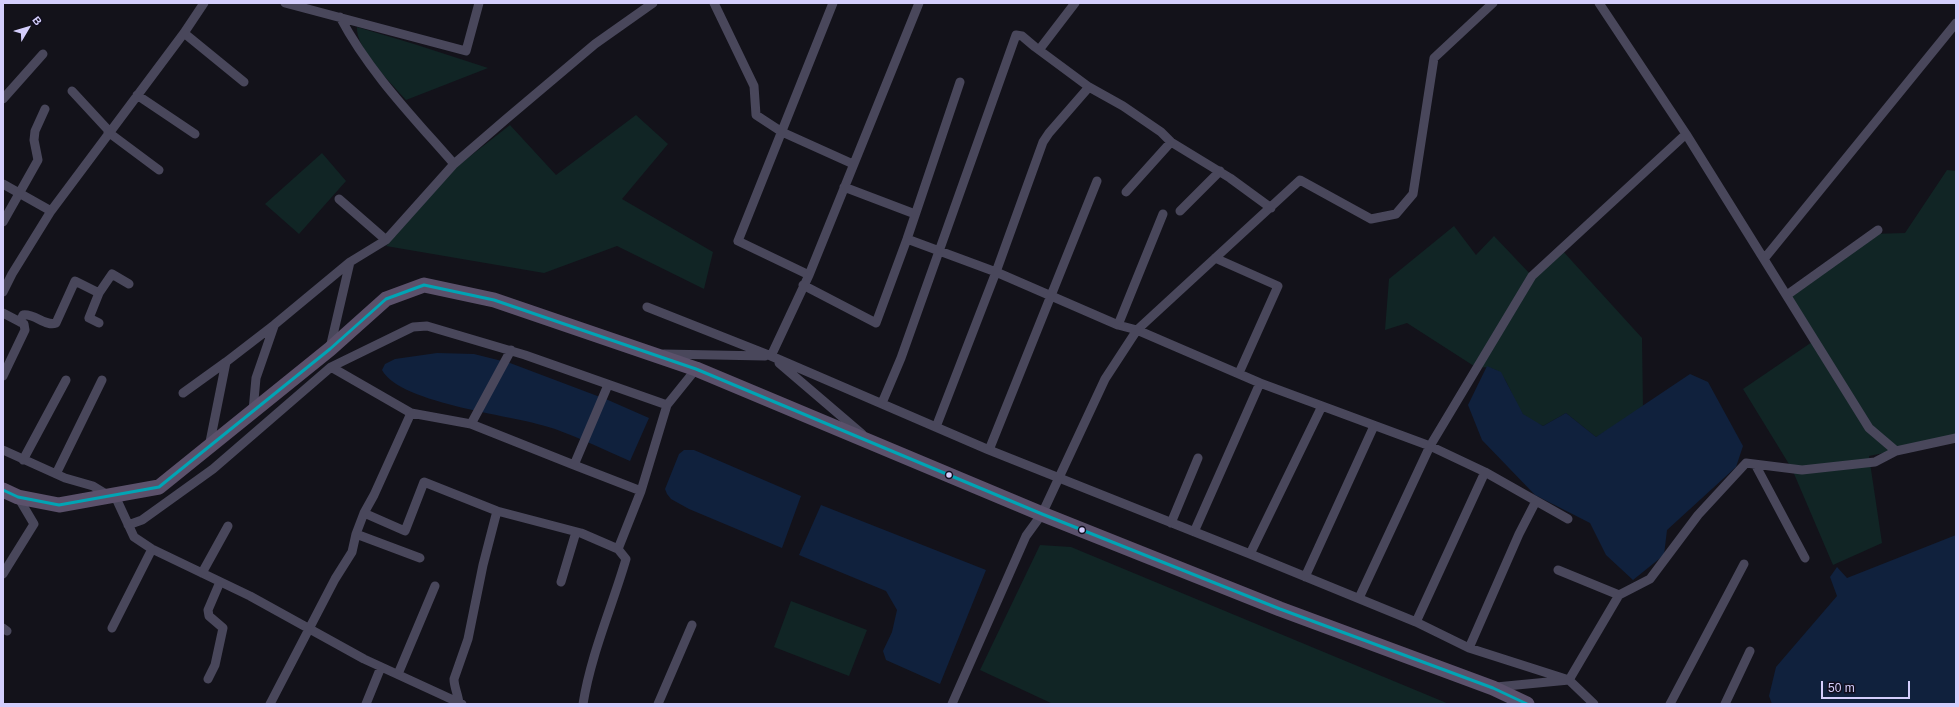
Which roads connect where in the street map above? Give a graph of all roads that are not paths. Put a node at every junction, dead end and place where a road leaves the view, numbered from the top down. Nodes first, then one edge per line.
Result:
1 (204, 3) edge
2 (285, 3) edge
3 (479, 3) edge
4 (653, 3) edge
5 (714, 3) edge
6 (833, 3) edge
7 (919, 3) edge
8 (1075, 3) edge
9 (1493, 3) edge
10 (1599, 3) edge
11 (296, 4) edge
12 (340, 17) junction
13 (1956, 23) edge
14 (184, 33) junction
15 (1039, 50) junction
16 (43, 54) dead end
17 (244, 82) dead end
18 (960, 82) dead end
19 (1089, 87) junction
20 (72, 91) dead end
21 (137, 95) junction
22 (3, 99) edge
23 (45, 110) dead end
24 (109, 132) junction
25 (782, 132) junction
26 (195, 134) dead end
27 (1686, 134) junction
28 (1171, 142) junction
29 (454, 164) junction
30 (853, 164) junction
31 (159, 170) dead end
32 (1220, 171) junction
33 (1097, 181) dead end
34 (3, 184) edge
35 (844, 186) junction
36 (1126, 192) dead end
37 (19, 194) junction
38 (339, 199) dead end
39 (1271, 208) junction
40 (51, 211) junction
41 (1180, 211) dead end
42 (915, 214) junction
43 (1163, 214) dead end
44 (3, 222) edge
45 (1878, 230) dead end
46 (907, 239) junction
47 (386, 240) junction
48 (940, 251) junction
49 (1215, 258) junction
50 (1764, 259) junction
51 (350, 262) junction
52 (996, 272) junction
53 (809, 275) junction
54 (129, 284) dead end
55 (803, 285) junction
56 (3, 292) edge
57 (99, 294) junction
58 (1050, 294) junction
59 (1787, 295) junction
60 (647, 307) dead end
61 (3, 313) edge
62 (20, 322) junction
63 (99, 323) dead end
64 (1118, 324) junction
65 (274, 325) junction
66 (1137, 330) junction
67 (330, 349) junction
68 (511, 350) junction
69 (650, 354) junction
70 (772, 356) junction
71 (226, 362) junction
72 (331, 367) junction
73 (696, 369) junction
74 (1239, 373) junction
75 (3, 376) edge
76 (66, 380) dead end
77 (102, 380) dead end
78 (1260, 383) junction
79 (608, 385) junction
80 (183, 393) dead end
81 (882, 403) junction
82 (667, 405) junction
83 (1322, 406) junction
84 (253, 411) junction
85 (411, 413) junction
86 (471, 424) junction
87 (1374, 426) junction
88 (936, 428) junction
89 (1956, 438) edge
90 (872, 443) junction
91 (209, 446) junction
92 (1430, 446) junction
93 (989, 450) junction
94 (1896, 451) junction
95 (5, 452) edge
96 (1198, 458) dead end
97 (23, 460) junction
98 (574, 465) junction
99 (1756, 466) junction
100 (1485, 472) junction
101 (56, 474) junction
102 (1060, 477) junction
103 (3, 490) edge
104 (641, 490) junction
105 (18, 497) junction
106 (113, 497) junction
107 (1536, 501) junction
108 (497, 511) junction
109 (364, 512) junction
110 (1042, 514) junction
111 (1568, 519) dead end
112 (1171, 523) junction
113 (128, 525) junction
114 (228, 526) dead end
115 (576, 532) junction
116 (1194, 532) junction
117 (356, 534) junction
118 (152, 549) junction
119 (618, 549) junction
120 (1250, 554) junction
121 (420, 558) dead end
122 (1805, 558) dead end
123 (1744, 564) dead end
124 (1558, 570) dead end
125 (202, 573) junction
126 (3, 574) edge
127 (1305, 577) junction
128 (220, 582) junction
129 (562, 582) dead end
130 (435, 586) dead end
131 (1619, 595) junction
132 (1359, 598) junction
133 (1416, 622) junction
134 (692, 624) dead end
135 (112, 628) dead end
136 (308, 630) junction
137 (1469, 648) junction
138 (1750, 651) dead end
139 (381, 667) junction
140 (398, 674) junction
141 (208, 679) dead end
142 (1569, 680) junction
143 (1493, 688) junction
144 (461, 703) edge
145 (270, 704) edge
146 (366, 704) edge
147 (583, 704) edge
148 (658, 704) edge
149 (952, 704) edge
150 (1527, 704) edge
151 (1594, 704) edge
152 (1670, 704) edge
153 (1725, 704) edge

1 - 14 street
2 - 11 street
3 - 12 street
4 - 29 street
5 - 25 street
6 - 25 street
7 - 30 street
8 - 15 street
9 - 39 street
10 - 27 street
11 - 12 street
12 - 29 street
13 - 50 street
14 - 17 street
14 - 21 street
15 - 19 street
15 - 48 street
16 - 22 street
18 - 42 street
19 - 28 street
19 - 52 street
20 - 24 street
21 - 24 street
21 - 26 street
23 - 37 street
24 - 31 street
24 - 40 street
25 - 30 street
25 - 53 street
27 - 50 street
27 - 92 street
28 - 32 street
28 - 36 street
29 - 47 street
30 - 35 street
32 - 39 street
32 - 41 street
33 - 58 street
34 - 37 street
35 - 42 street
35 - 53 street
37 - 40 street
37 - 44 street
38 - 47 street
39 - 49 street
40 - 56 street
42 - 46 street
43 - 64 street
45 - 59 street
46 - 48 street
46 - 55 street
47 - 51 street
48 - 52 street
48 - 81 street
49 - 66 street
49 - 74 street
50 - 59 street
51 - 65 street
51 - 67 street
52 - 58 street
52 - 88 street
53 - 55 street
54 - 57 street
55 - 70 street
57 - 62 street
57 - 63 street
58 - 64 street
58 - 93 street
59 - 94 street
60 - 70 street
61 - 62 street
62 - 75 street
64 - 66 street
65 - 71 street
65 - 84 street
66 - 74 street
66 - 102 street
67 - 69 main road
67 - 84 main road
68 - 72 street
68 - 79 street
68 - 86 street
69 - 70 street
69 - 73 main road
70 - 81 street
70 - 90 street
71 - 80 street
71 - 91 street
72 - 85 street
72 - 113 street
73 - 82 street
73 - 90 main road
74 - 78 street
76 - 97 street
77 - 101 street
78 - 83 street
78 - 116 street
79 - 82 street
79 - 98 street
81 - 88 street
82 - 104 street
83 - 87 street
83 - 120 street
84 - 91 main road
85 - 86 street
85 - 109 street
86 - 98 street
87 - 92 street
87 - 127 street
88 - 93 street
89 - 94 street
90 - 110 main road
91 - 106 main road
92 - 100 street
92 - 132 street
93 - 102 street
94 - 99 street
95 - 97 street
96 - 112 street
97 - 101 street
98 - 104 street
99 - 122 street
99 - 131 street
100 - 107 street
100 - 133 street
101 - 106 street
102 - 110 street
102 - 112 street
103 - 105 main road
104 - 119 street
105 - 106 main road
105 - 126 street
106 - 113 street
107 - 111 street
107 - 137 street
108 - 109 street
108 - 115 street
108 - 144 street
109 - 117 street
110 - 143 main road
110 - 149 street
112 - 116 street
113 - 118 street
114 - 125 street
115 - 119 street
115 - 129 street
116 - 120 street
117 - 121 street
117 - 136 street
118 - 125 street
118 - 135 street
119 - 147 street
120 - 127 street
123 - 152 street
124 - 131 street
125 - 128 street
127 - 132 street
128 - 136 street
128 - 141 street
130 - 140 street
131 - 142 street
132 - 133 street
133 - 137 street
134 - 148 street
136 - 139 street
136 - 145 street
137 - 142 street
138 - 153 street
139 - 140 street
139 - 146 street
140 - 144 street
142 - 143 street
142 - 151 street
143 - 150 main road

